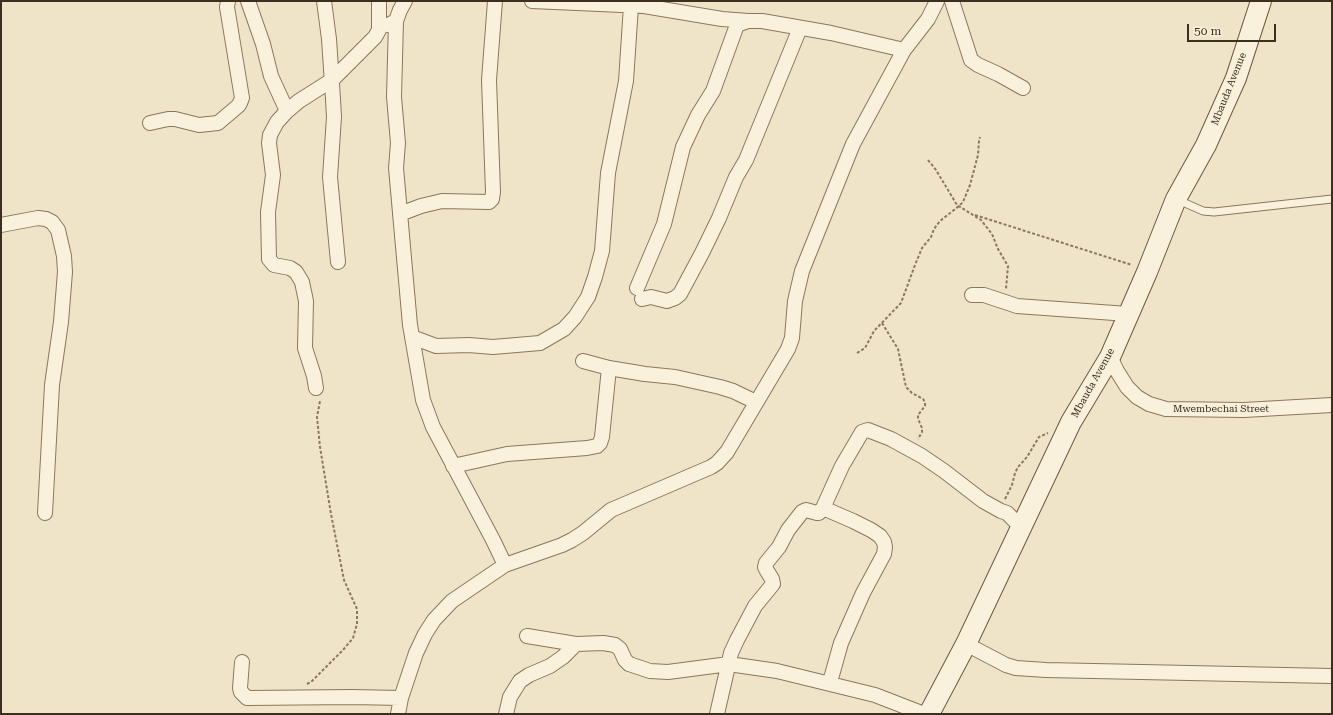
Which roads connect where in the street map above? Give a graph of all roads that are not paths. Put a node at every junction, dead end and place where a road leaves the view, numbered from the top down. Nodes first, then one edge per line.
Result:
1 (228, 1) edge
2 (248, 1) edge
3 (324, 1) edge
4 (379, 1) edge
5 (405, 1) edge
6 (495, 1) edge
7 (532, 1) edge
8 (937, 1) edge
9 (952, 1) edge
10 (1261, 1) edge
11 (631, 6) junction
12 (396, 21) junction
13 (748, 21) junction
14 (800, 28) junction
15 (379, 30) junction
16 (904, 50) junction
17 (332, 80) junction
18 (1023, 88) dead end
19 (287, 111) junction
20 (150, 123) dead end
21 (1176, 199) junction
22 (1332, 199) edge
23 (400, 214) junction
24 (1, 225) edge
25 (338, 262) dead end
26 (972, 295) dead end
27 (1128, 314) junction
28 (412, 337) junction
29 (1110, 357) junction
30 (583, 361) dead end
31 (609, 368) junction
32 (318, 394) road end
33 (756, 402) junction
34 (1332, 405) edge
35 (453, 466) junction
36 (823, 508) junction
37 (45, 513) dead end
38 (1022, 528) junction
39 (505, 565) junction
40 (527, 636) dead end
41 (576, 644) junction
42 (966, 644) junction
43 (242, 662) dead end
44 (729, 664) junction
45 (1332, 676) edge
46 (829, 683) junction
47 (401, 698) junction
48 (398, 714) edge
49 (506, 714) edge
50 (717, 714) edge
51 (924, 714) edge
52 (929, 714) edge

1 - 20 street
2 - 19 street
3 - 17 street
4 - 15 street
5 - 12 street
6 - 23 street
7 - 11 street
8 - 16 street
9 - 18 street
10 - 21 street, Mbauda Avenue
11 - 13 street
11 - 28 street
12 - 15 street
12 - 23 street
13 - 14 street
13 - 14 street
14 - 16 street
15 - 17 street
16 - 33 street
17 - 19 street
17 - 25 street
19 - 32 street
21 - 22 lane
21 - 27 street, Mbauda Avenue
23 - 28 street
24 - 37 street
26 - 27 street
27 - 29 street, Mbauda Avenue
28 - 35 street
29 - 34 street, Mwembechai Street
29 - 38 street, Mbauda Avenue
30 - 31 street
31 - 33 street
31 - 35 street
33 - 39 street
35 - 39 street
36 - 38 street
36 - 44 street
36 - 46 street
38 - 42 street, Mbauda Avenue
39 - 47 street
40 - 41 street
41 - 44 street
41 - 49 street
42 - 45 street
42 - 52 street, Mbauda Avenue
43 - 47 street
44 - 46 street
44 - 50 street
46 - 51 street
47 - 48 street

